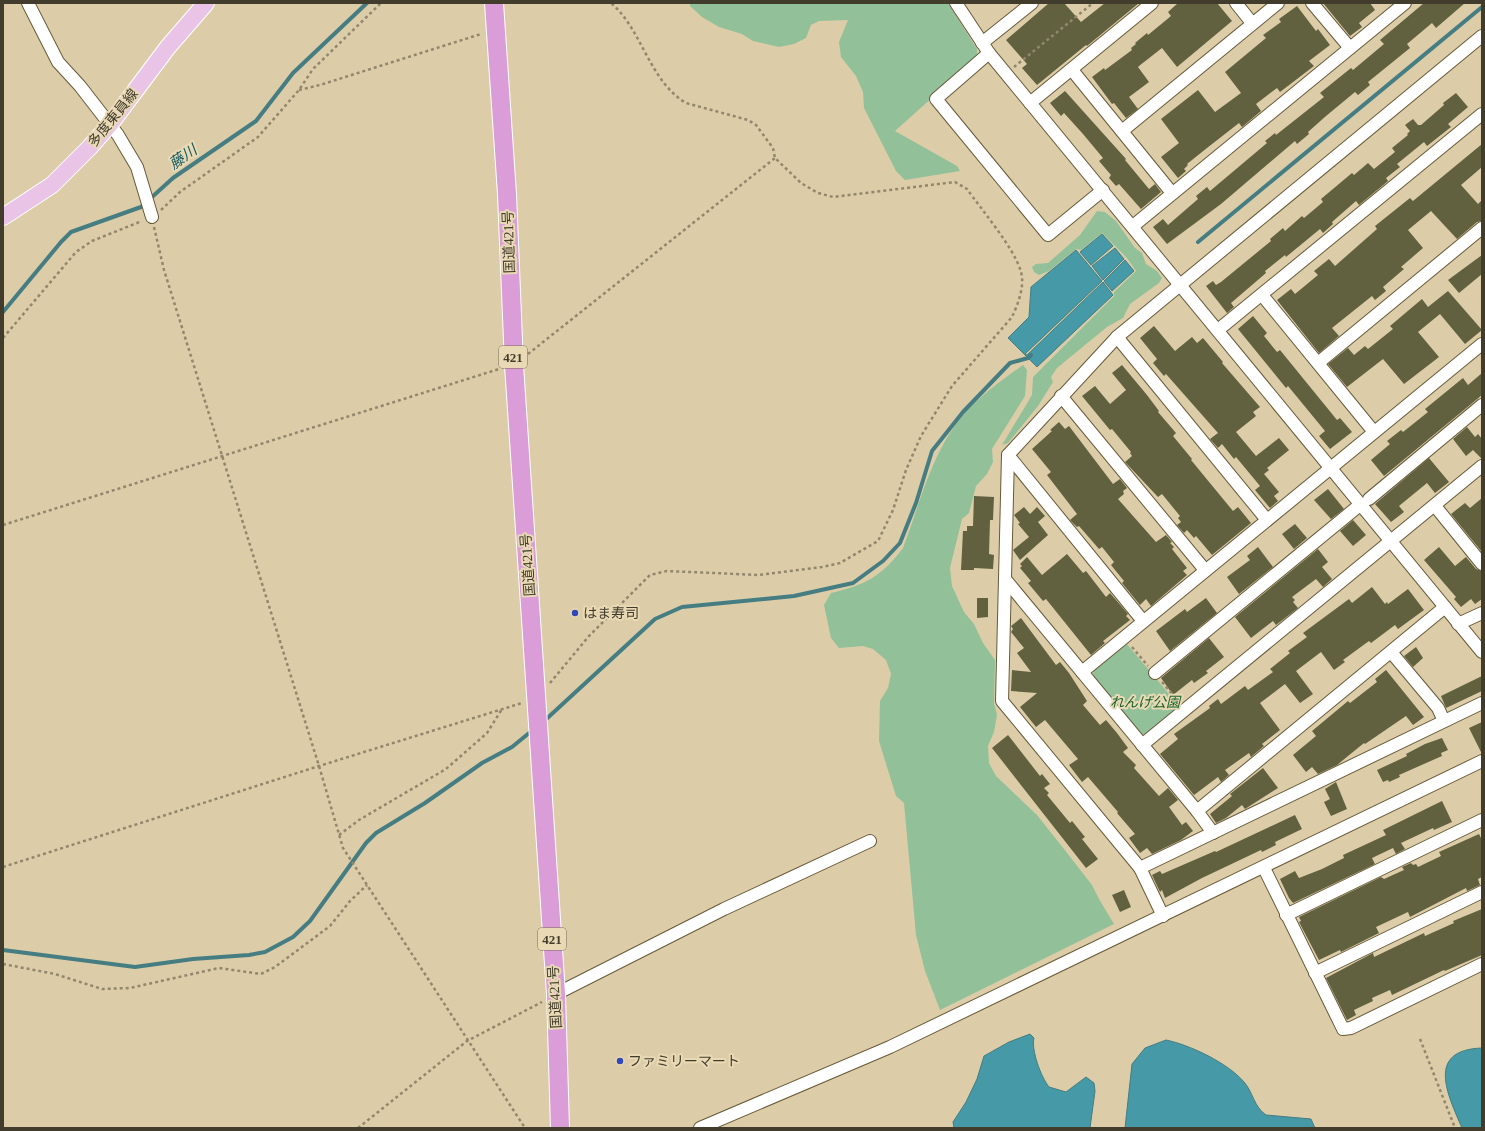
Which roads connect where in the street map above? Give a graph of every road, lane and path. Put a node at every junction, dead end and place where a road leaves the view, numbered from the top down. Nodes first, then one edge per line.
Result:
1 (28, 3) edge
2 (206, 3) edge
3 (381, 3) edge
4 (494, 3) edge
5 (611, 3) edge
6 (956, 3) edge
7 (1032, 3) edge
8 (1093, 3) edge
9 (1152, 3) edge
10 (1236, 3) edge
11 (1278, 3) edge
12 (1312, 3) edge
13 (1405, 3) edge
14 (1018, 8) edge
15 (1252, 23) junction
16 (495, 29) junction
17 (1482, 36) edge
18 (982, 43) junction
19 (1350, 48) junction
20 (990, 54) junction
21 (1014, 67) dead end
22 (1072, 70) junction
23 (299, 90) junction
24 (1030, 103) junction
25 (1482, 114) edge
26 (111, 123) junction
27 (1122, 131) junction
28 (775, 158) junction
29 (1103, 190) junction
30 (1172, 193) junction
31 (152, 214) junction
32 (3, 217) edge
33 (1132, 226) junction
34 (1482, 228) edge
35 (1181, 285) junction
36 (1262, 295) junction
37 (1218, 330) junction
38 (1117, 337) junction
39 (3, 338) edge
40 (1482, 344) edge
41 (1318, 363) junction
42 (514, 365) junction
43 (1061, 396) junction
44 (1482, 405) edge
45 (1374, 432) junction
46 (1008, 455) junction
47 (220, 456) junction
48 (1482, 466) edge
49 (1330, 467) junction
50 (1365, 502) junction
51 (1435, 506) junction
52 (1267, 520) junction
53 (3, 525) edge
54 (1392, 541) junction
55 (1482, 564) edge
56 (1205, 570) junction
57 (1005, 579) junction
58 (1445, 607) junction
59 (1482, 613) edge
60 (1143, 621) junction
61 (1458, 624) junction
62 (1391, 652) junction
63 (1482, 652) edge
64 (1082, 672) junction
65 (1155, 673) dead end
66 (1482, 703) edge
67 (538, 705) junction
68 (502, 709) junction
69 (1444, 721) junction
70 (1142, 745) junction
71 (1482, 761) edge
72 (319, 766) junction
73 (1196, 811) junction
74 (1482, 820) edge
75 (1213, 832) junction
76 (339, 835) junction
77 (870, 841) dead end
78 (3, 868) edge
79 (1140, 868) junction
80 (1264, 868) junction
81 (367, 885) junction
82 (1482, 892) edge
83 (1286, 915) junction
84 (1163, 916) junction
85 (3, 964) edge
86 (1482, 964) edge
87 (1315, 973) junction
88 (556, 994) junction
89 (1420, 1039) dead end
90 (467, 1041) junction
91 (358, 1128) edge
92 (525, 1128) edge
93 (560, 1128) edge
94 (700, 1128) edge
95 (1456, 1128) edge

1 - 26 street
2 - 26 main road, 多度東員線
3 - 23 path
4 - 16 highway, 国道421号 / 421
5 - 28 path
6 - 18 street
7 - 14 street
8 - 21 path
9 - 22 street
10 - 15 street
11 - 15 street
12 - 19 street
13 - 19 street
14 - 18 street
15 - 27 street
16 - 23 path
16 - 42 highway, 国道421号 / 421
17 - 35 street
18 - 20 street
19 - 30 street
20 - 24 street
20 - 29 street
22 - 24 street
22 - 27 street
23 - 31 path
24 - 29 street
25 - 36 street
26 - 31 street
26 - 32 main road, 多度東員線
27 - 30 street
28 - 42 path
28 - 67 path
29 - 33 street
30 - 33 street
31 - 39 path
31 - 47 path
33 - 35 street
34 - 41 street
35 - 37 street
35 - 38 street
36 - 37 street
36 - 41 street
37 - 49 street
38 - 43 street
38 - 52 street
40 - 45 street
41 - 45 street
42 - 47 path
42 - 67 highway, 国道421号 / 421
43 - 46 street
43 - 56 street
44 - 50 street
45 - 49 street
46 - 57 street
46 - 60 street
47 - 53 path
47 - 72 path
48 - 51 street
49 - 50 street
49 - 52 street
50 - 54 street
50 - 65 street
51 - 54 street
51 - 55 street
52 - 56 street
54 - 58 street
54 - 70 street
56 - 60 street
57 - 64 street
57 - 79 street
58 - 61 street
58 - 62 street
59 - 61 street
60 - 64 street
61 - 63 street
62 - 69 street
62 - 73 street
64 - 70 street
66 - 69 street
67 - 68 path
67 - 88 highway, 国道421号 / 421
68 - 72 path
68 - 76 path
69 - 75 street
70 - 73 street
71 - 80 street
72 - 76 path
72 - 78 path
73 - 75 street
74 - 83 street
75 - 79 street
76 - 81 path
77 - 88 street
79 - 84 street
80 - 83 street
80 - 84 street
81 - 85 path
81 - 90 path
82 - 87 street
83 - 87 street
84 - 94 street
86 - 87 street
88 - 90 path
88 - 93 highway, 国道421号 / 421
89 - 95 path
90 - 91 path
90 - 92 path

